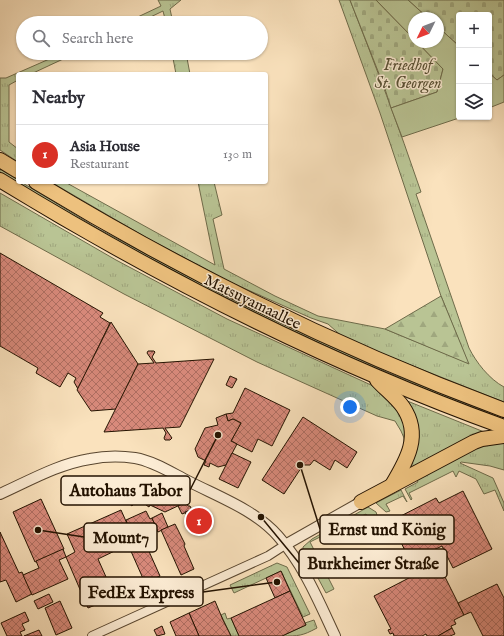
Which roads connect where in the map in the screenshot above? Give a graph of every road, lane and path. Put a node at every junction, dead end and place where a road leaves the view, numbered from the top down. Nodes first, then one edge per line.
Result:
1 (0, 160) edge
2 (16, 170) edge
3 (0, 180) edge
4 (39, 184) edge
5 (371, 374) junction
6 (504, 410) edge
7 (504, 427) edge
8 (504, 436) edge
9 (392, 485) junction
10 (0, 494) edge
11 (361, 502) joint
12 (285, 545) junction
13 (92, 636) edge
14 (335, 636) edge

1 - 2 highway
3 - 5 highway, Matsuyamaallee
4 - 6 highway, Matsuyamaallee
5 - 7 highway, Matsuyamaallee
5 - 9 highway
8 - 9 highway
9 - 11 highway
10 - 12 street
11 - 12 street
12 - 13 street
12 - 14 street

